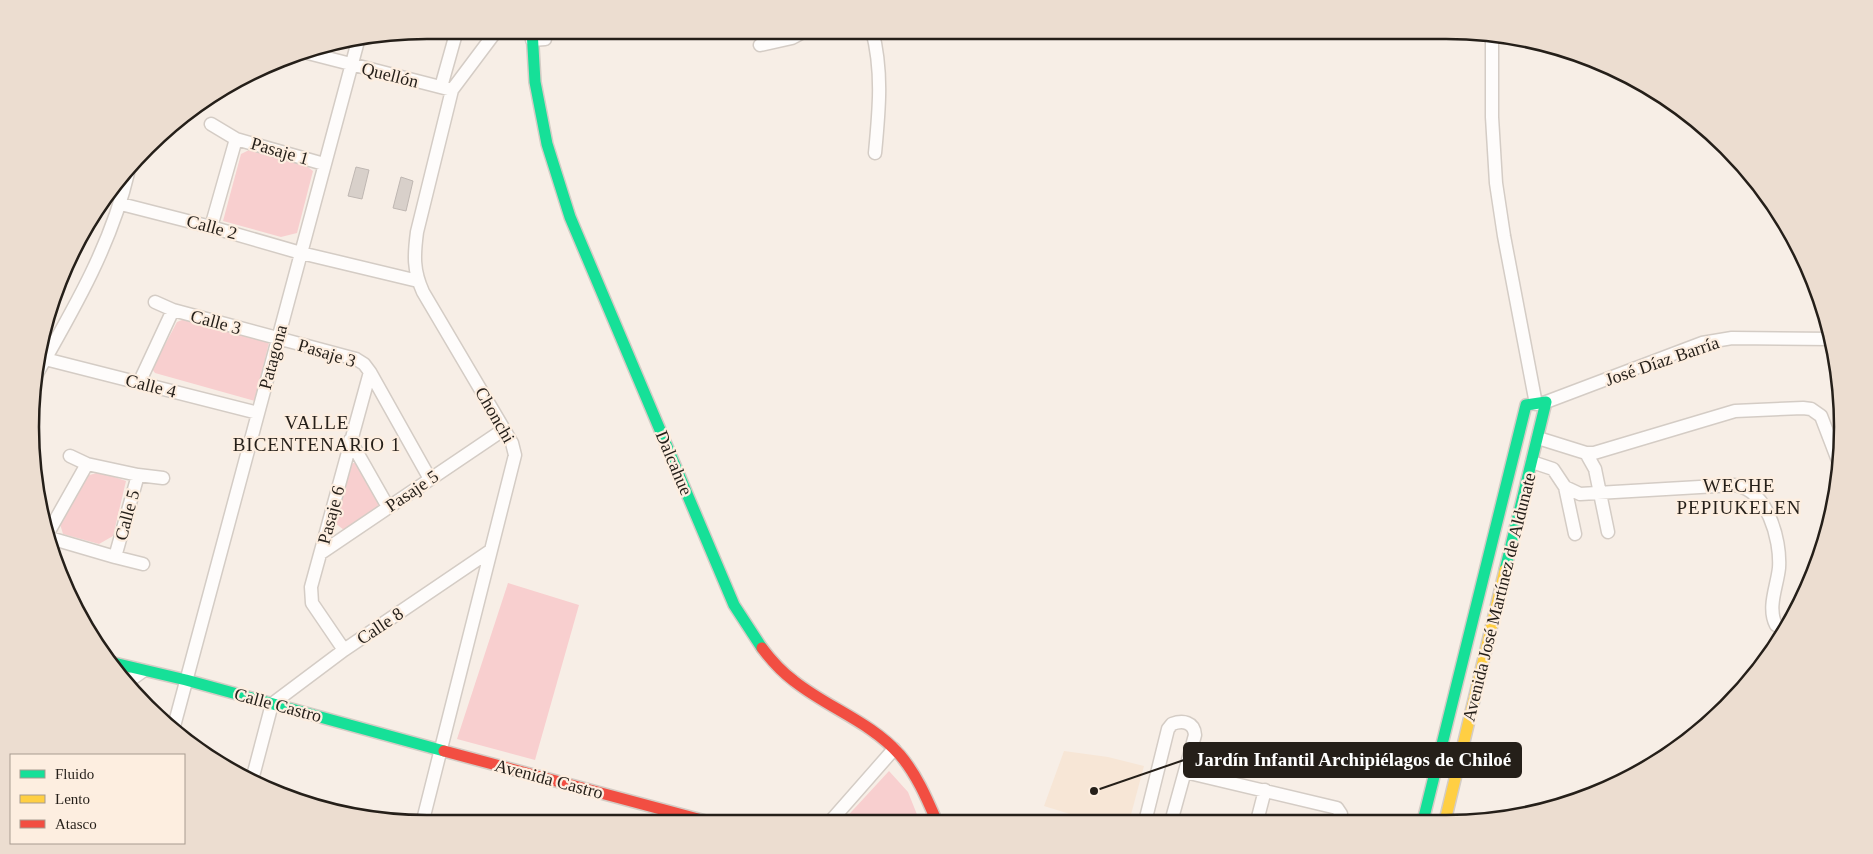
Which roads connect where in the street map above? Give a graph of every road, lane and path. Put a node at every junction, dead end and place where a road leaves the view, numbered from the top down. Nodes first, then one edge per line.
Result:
1 (455, 39) edge
2 (489, 39) edge
3 (532, 39) edge
4 (784, 39) edge
5 (874, 39) edge
6 (1492, 42) edge
7 (357, 45) edge
8 (760, 45) dead end
9 (316, 55) edge
10 (352, 65) junction
11 (447, 89) junction
12 (211, 124) dead end
13 (236, 139) junction
14 (874, 153) dead end
15 (324, 164) junction
16 (126, 182) edge
17 (121, 204) junction
18 (211, 227) junction
19 (301, 253) junction
20 (418, 281) junction
21 (155, 302) dead end
22 (173, 310) junction
23 (278, 338) junction
24 (1824, 339) edge
25 (45, 359) joint
26 (370, 372) junction
27 (139, 383) junction
28 (1536, 404) junction
29 (258, 413) junction
30 (503, 430) junction
31 (1538, 438) junction
32 (350, 440) junction
33 (1833, 446) edge
34 (1590, 453) junction
35 (70, 456) dead end
36 (1532, 462) junction
37 (87, 464) junction
38 (138, 475) junction
39 (163, 478) dead end
40 (430, 479) junction
41 (1565, 487) junction
42 (1600, 493) junction
43 (388, 507) junction
44 (52, 526) edge
45 (1608, 532) dead end
46 (1575, 534) dead end
47 (56, 540) edge
48 (490, 551) junction
49 (321, 553) junction
50 (115, 557) junction
51 (142, 564) dead end
52 (1779, 627) edge
53 (344, 650) junction
54 (120, 665) edge
55 (143, 671) junction
56 (132, 679) edge
57 (186, 680) junction
58 (272, 704) junction
59 (175, 722) edge
60 (894, 749) junction
61 (442, 751) junction
62 (1185, 772) junction
63 (254, 774) edge
64 (1265, 790) junction
65 (424, 815) edge
66 (683, 815) edge
67 (836, 815) edge
68 (934, 815) edge
69 (1147, 815) edge
70 (1173, 815) edge
71 (1259, 815) edge
72 (1342, 815) edge
73 (1425, 815) edge
74 (1447, 815) edge

1 - 11 street
2 - 11 street, Chonchi
3 - 60 street, Dalcahue
4 - 8 street
5 - 14 street
6 - 28 street
7 - 10 street, Patagona
9 - 10 street, Quellón
10 - 11 street, Quellón
10 - 15 street, Patagona
11 - 20 street, Chonchi
12 - 13 street
13 - 15 street, Pasaje 1
13 - 18 street, Pasaje 1
15 - 19 street, Patagona
16 - 17 street
17 - 18 street, Calle 2
17 - 25 street
18 - 19 street, Calle 2
19 - 20 street, Calle 2
19 - 23 street, Patagona
20 - 30 street, Chonchi
21 - 22 street
22 - 23 street, Calle 3
22 - 27 street, Calle 3
23 - 26 street, Pasaje 3
23 - 29 street, Patagona
24 - 28 street, José Díaz Barría
25 - 27 street, Calle 4
26 - 32 street, Pasaje 6
26 - 40 street, Pasaje 3
27 - 29 street, Calle 4
28 - 31 street, Avenida José Martínez de Aldunate
28 - 73 street, Avenida José Martínez de Aldunate
29 - 57 street, Patagona
30 - 40 street, Pasaje 5
30 - 48 street, Chonchi
31 - 34 street
31 - 36 street, Avenida José Martínez de Aldunate
32 - 43 street
32 - 49 street, Pasaje 6
33 - 34 street
34 - 42 street
35 - 37 street, Calle 5
36 - 41 street
36 - 74 street, Avenida José Martínez de Aldunate
37 - 38 street, Calle 5
37 - 44 street
38 - 39 street
38 - 50 street, Calle 5
40 - 43 street, Pasaje 5
41 - 42 street
41 - 46 street
42 - 45 street
42 - 52 street
43 - 49 street, Pasaje 5
47 - 50 street, Calle 5
48 - 53 street, Calle 8
48 - 61 street, Chonchi
49 - 53 street, Pasaje 6
50 - 51 street
53 - 58 street, Calle 8
54 - 55 street, Calle Castro
55 - 56 street
55 - 57 street, Calle Castro
57 - 58 street, Calle Castro
57 - 59 street, Patagona
58 - 61 street, Calle Castro
58 - 63 street
60 - 67 street
60 - 68 street, Dalcahue
61 - 65 street, Chonchi
61 - 66 street, Avenida Castro
62 - 64 street
62 - 69 street
62 - 70 street
64 - 71 street
64 - 72 street

